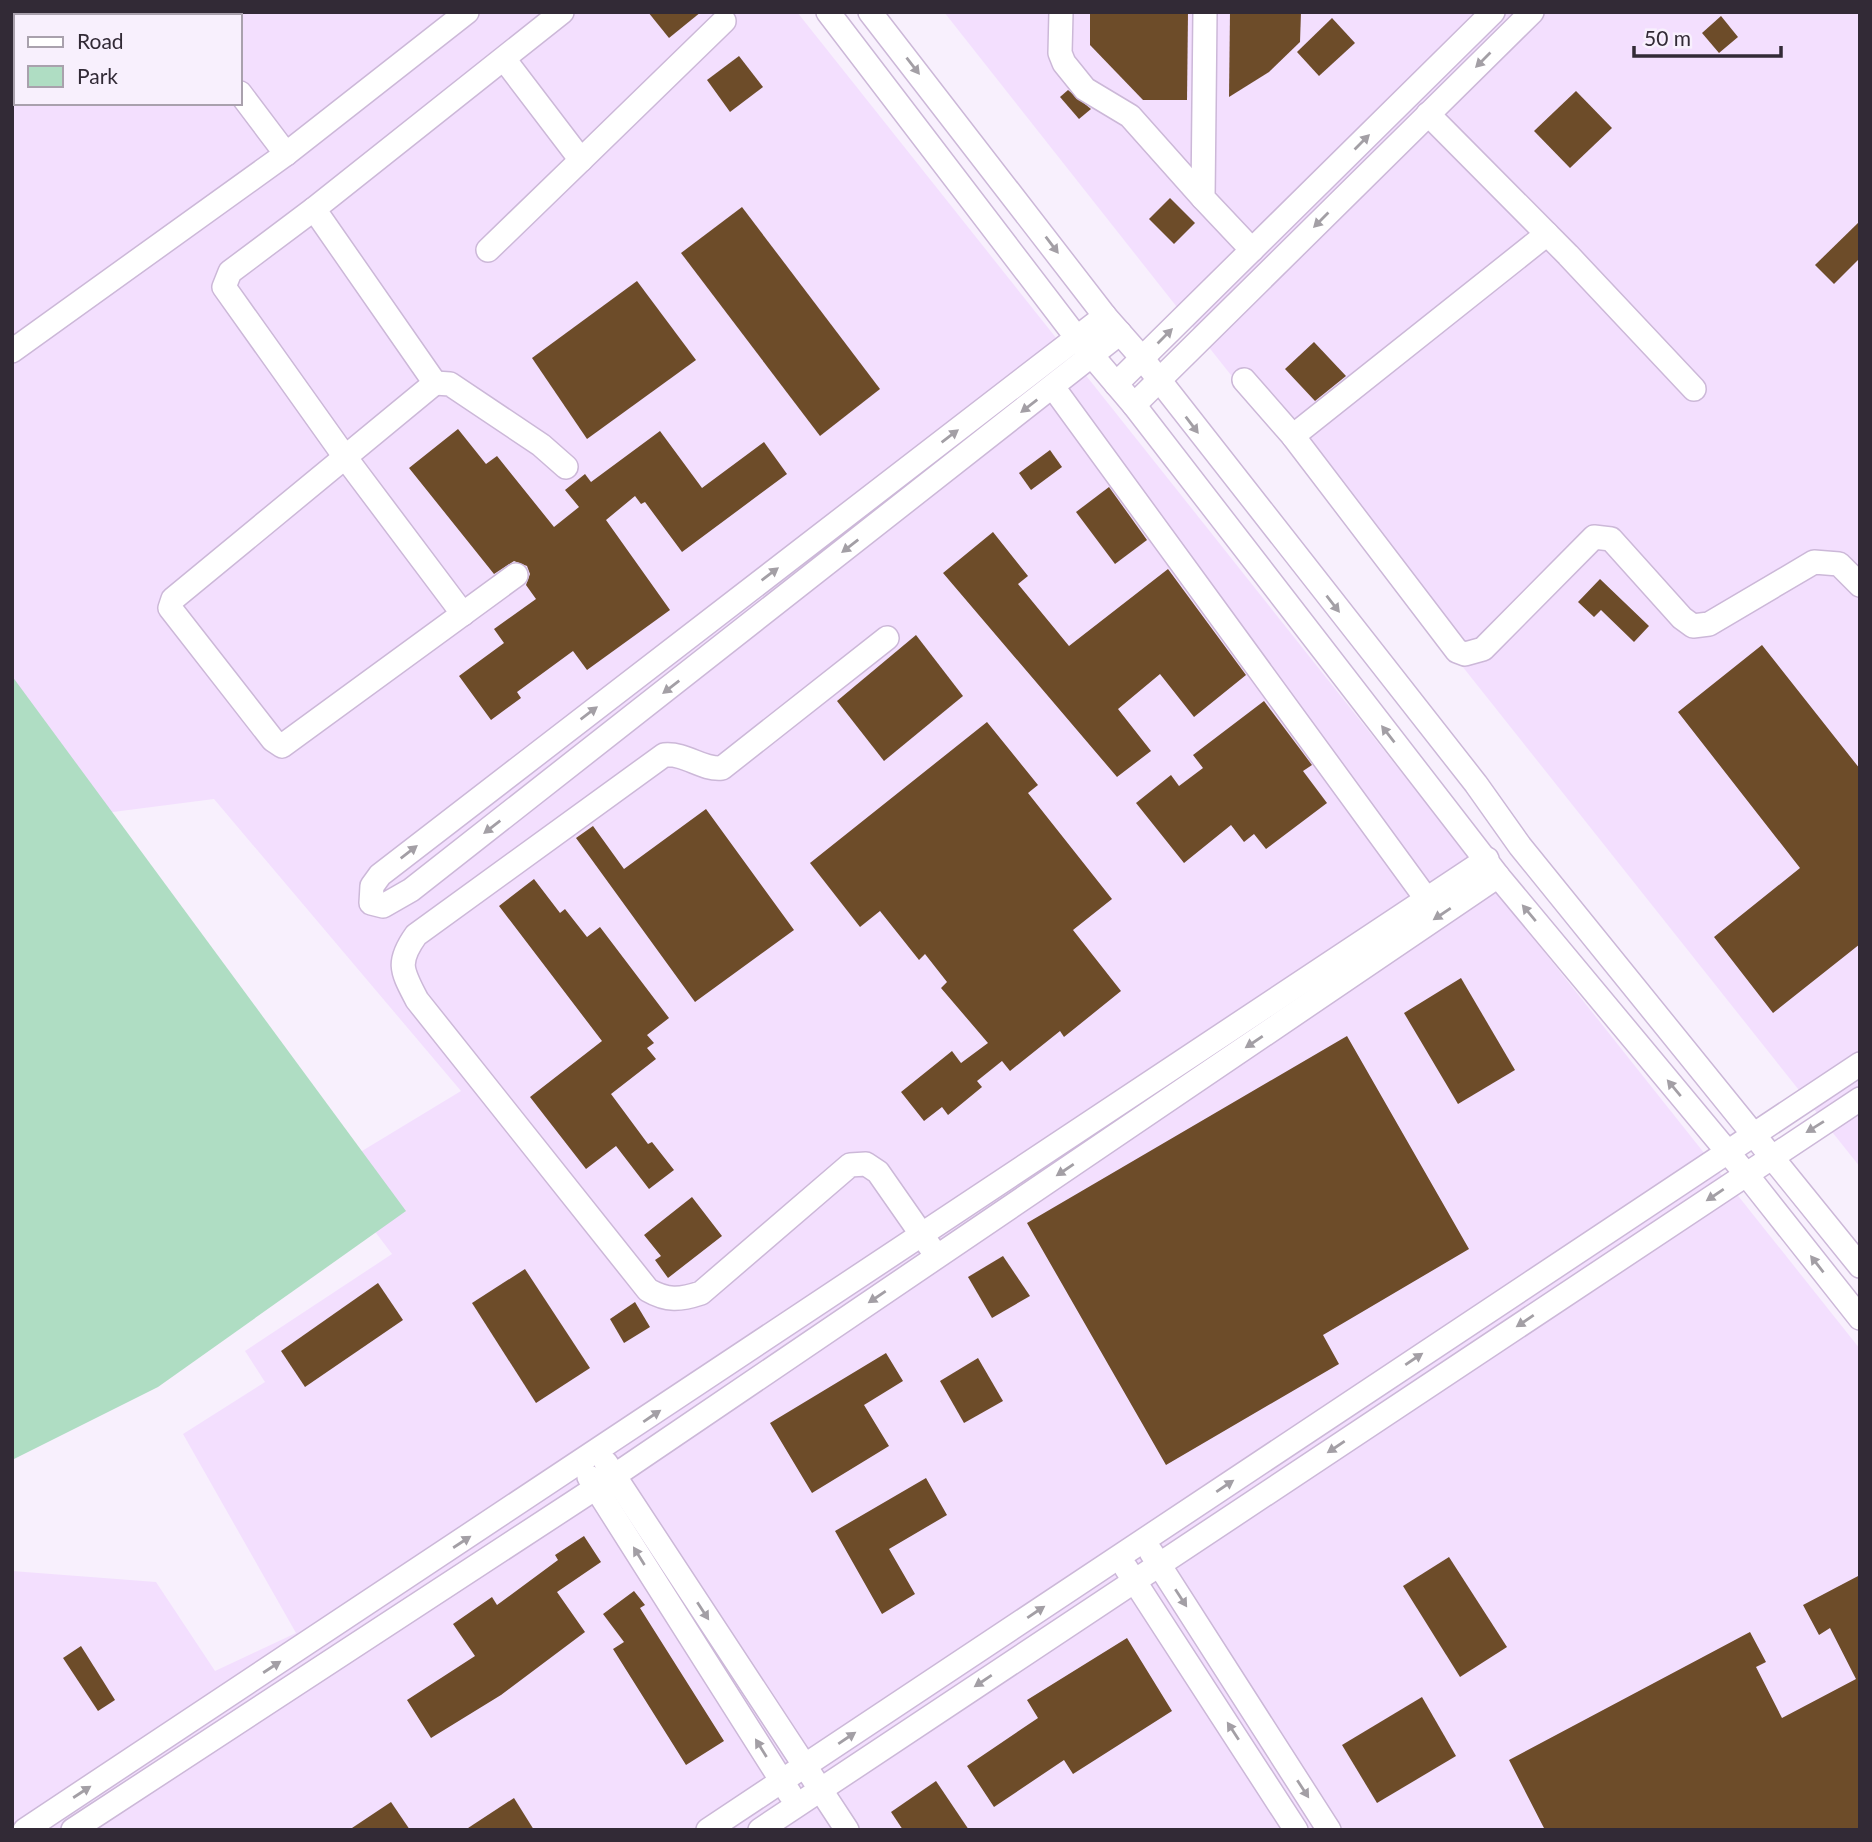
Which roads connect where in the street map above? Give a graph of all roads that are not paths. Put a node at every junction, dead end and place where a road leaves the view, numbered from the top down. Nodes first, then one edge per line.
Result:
1 (467, 12) edge
2 (562, 12) edge
3 (828, 12) edge
4 (870, 12) edge
5 (1061, 12) edge
6 (1205, 12) edge
7 (1493, 12) edge
8 (1532, 12) edge
9 (724, 22) dead end
10 (504, 58) junction
11 (242, 96) edge
12 (1428, 114) junction
13 (286, 154) junction
14 (581, 160) junction
15 (1203, 198) junction
16 (314, 209) junction
17 (1548, 234) junction
18 (488, 250) dead end
19 (1252, 250) junction
20 (1113, 324) junction
21 (1077, 338) junction
22 (12, 351) edge
23 (1092, 357) junction
24 (1142, 358) junction
25 (1244, 380) dead end
26 (1159, 381) junction
27 (435, 383) junction
28 (1116, 384) junction
29 (1054, 387) junction
30 (1695, 389) dead end
31 (1134, 405) junction
32 (1293, 436) junction
33 (345, 457) junction
34 (566, 467) dead end
35 (516, 575) dead end
36 (1860, 585) edge
37 (463, 614) junction
38 (887, 638) dead end
39 (1493, 867) junction
40 (1428, 901) junction
41 (1860, 1064) edge
42 (1860, 1099) edge
43 (1753, 1132) junction
44 (1727, 1150) junction
45 (1770, 1156) junction
46 (1746, 1174) junction
47 (922, 1236) junction
48 (937, 1257) junction
49 (1860, 1266) edge
50 (1860, 1318) edge
51 (590, 1457) junction
52 (605, 1482) junction
53 (1144, 1540) junction
54 (1119, 1556) junction
55 (1160, 1564) junction
56 (1134, 1581) junction
57 (804, 1766) junction
58 (782, 1781) junction
59 (820, 1790) junction
60 (797, 1805) junction
61 (25, 1830) edge
62 (73, 1830) edge
63 (708, 1830) edge
64 (760, 1830) edge
65 (847, 1830) edge
66 (1296, 1830) edge
67 (1329, 1830) edge

1 - 13 street
2 - 10 street
3 - 21 street
4 -> 20 street
5 - 15 street
6 - 15 street
19 -> 7 street
8 -> 12 street
9 - 14 street
10 - 14 street
10 - 16 street
11 - 13 street
12 - 17 street
12 -> 26 street
13 - 22 street
14 - 18 street
15 - 19 street
16 - 27 street
16 - 33 street
17 - 30 street
17 - 32 street
24 -> 19 street
20 - 21 street
20 - 23 street
20 - 24 street
21 - 23 street
29 -> 21 street
23 - 28 street
23 - 29 street
24 - 26 street
24 - 28 street
25 - 32 street
26 - 31 street
26 -> 43 street
27 - 33 street
27 - 34 street
28 - 31 street
29 - 40 street
39 -> 31 street
32 - 36 street
33 - 37 street
33 - 37 street
35 - 37 street
38 - 47 street
39 - 40 street
44 -> 39 street
39 -> 48 street
40 - 47 street
41 - 43 street
42 -> 45 street
43 - 44 street
43 - 45 street
44 - 46 street
53 -> 44 street
45 - 46 street
45 - 49 street
50 -> 46 street
46 -> 55 street
47 - 48 street
51 -> 47 street
48 -> 52 street
51 - 52 street
61 -> 51 street
52 -> 57 street
58 -> 52 street
52 - 62 street
53 - 54 street
53 - 55 street
54 - 56 street
57 -> 54 street
55 - 56 street
55 -> 67 street
56 -> 59 street
66 -> 56 street
57 - 58 street
57 - 59 street
58 - 60 street
58 - 63 street
59 - 60 street
59 - 65 street
60 - 64 street

